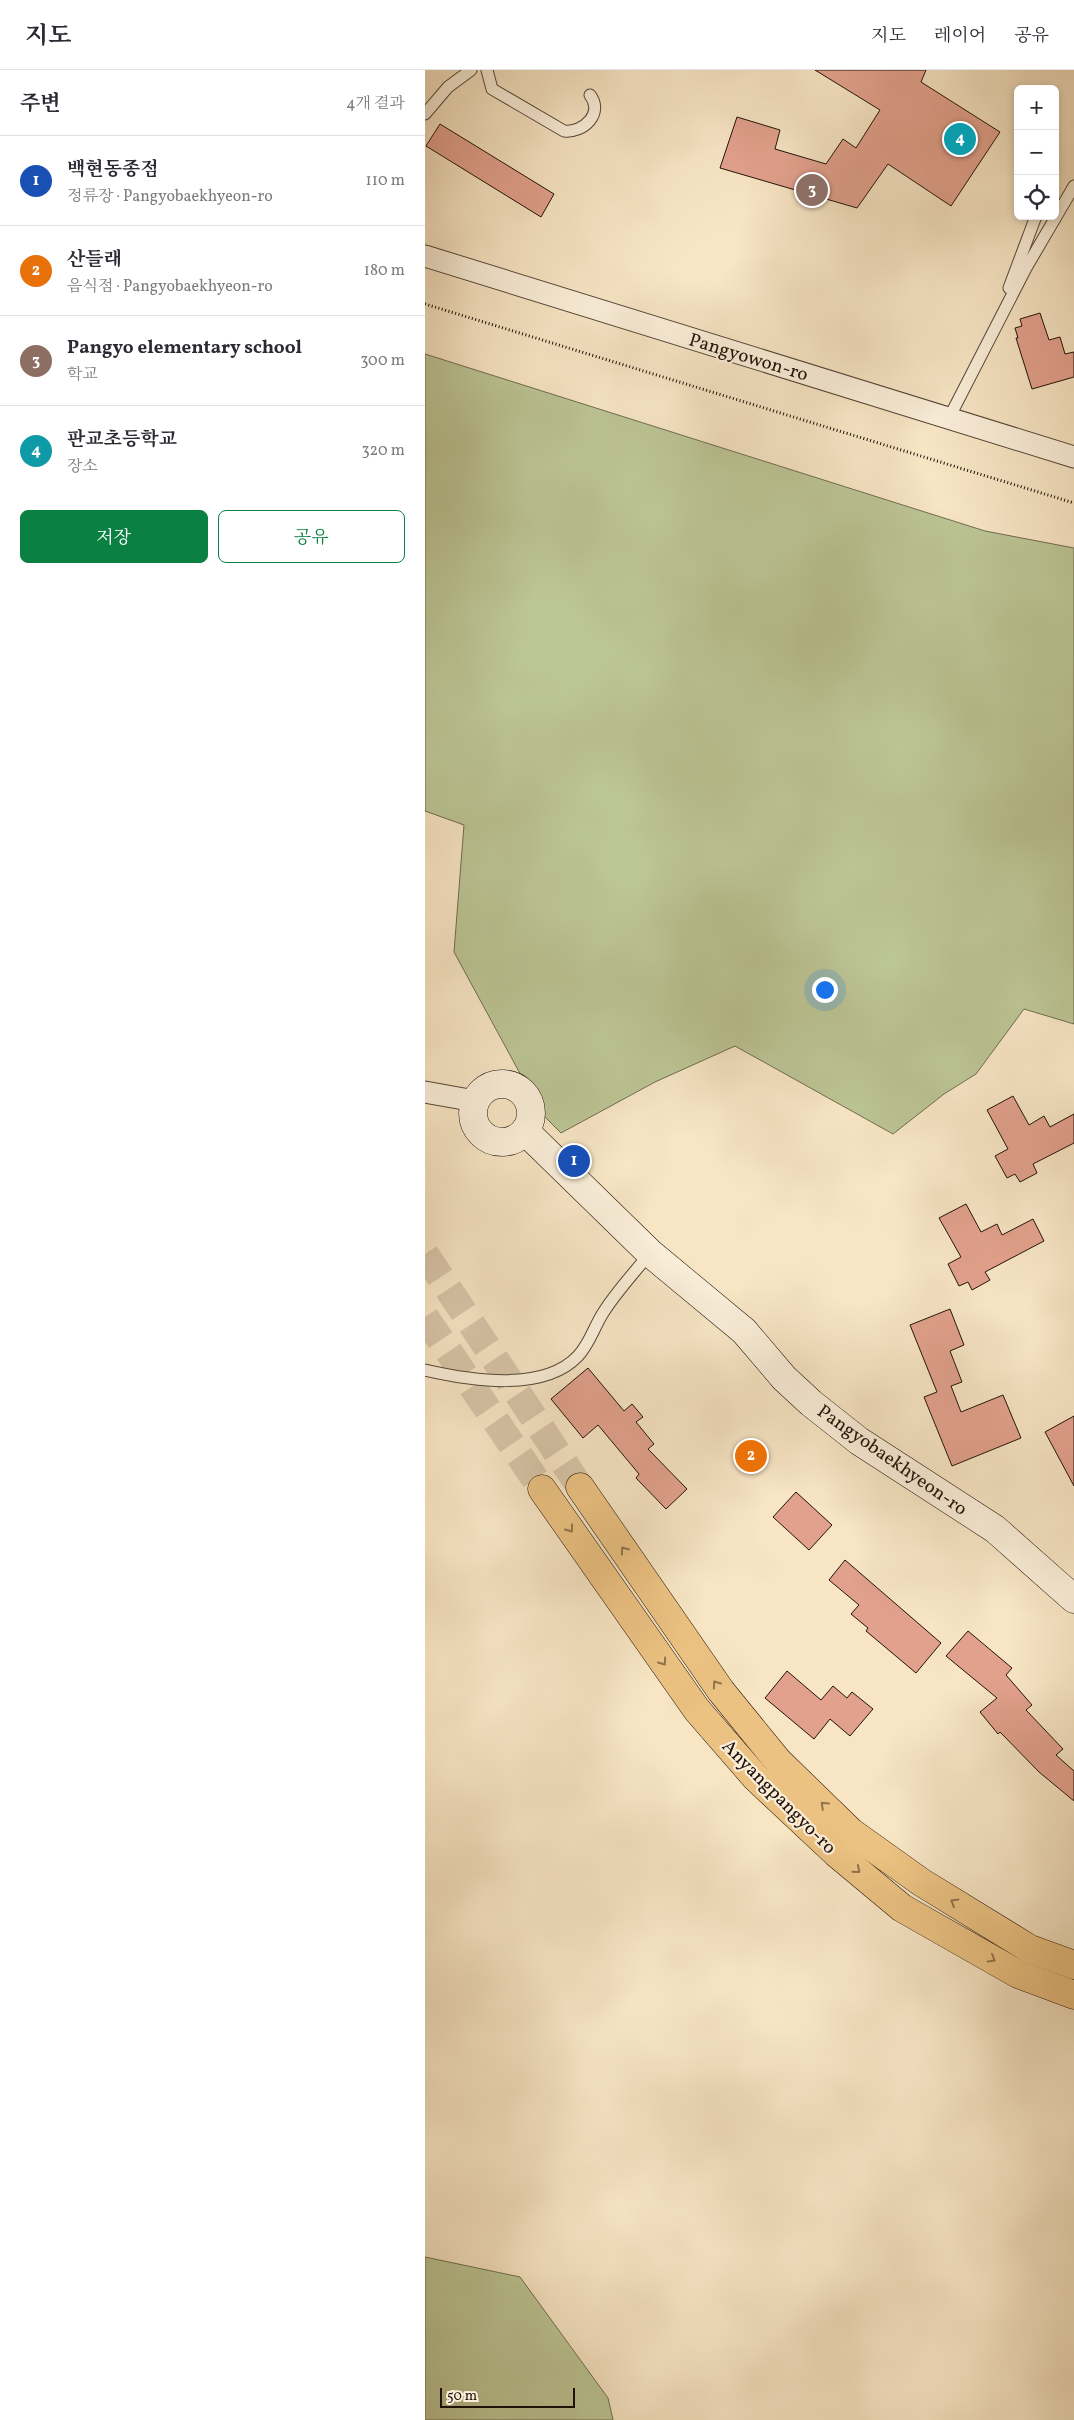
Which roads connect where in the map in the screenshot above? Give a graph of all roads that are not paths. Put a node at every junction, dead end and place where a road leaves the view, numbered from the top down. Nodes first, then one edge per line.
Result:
1 (471, 70) edge
2 (487, 70) edge
3 (590, 95) dead end
4 (425, 114) edge
5 (1074, 186) edge
6 (1034, 220) edge
7 (425, 256) edge
8 (991, 336) junction
9 (949, 418) junction
10 (1074, 457) edge
11 (425, 1092) edge
12 (475, 1101) junction
13 (525, 1131) junction
14 (650, 1253) junction
15 (425, 1370) edge
16 (580, 1487) tunnel mouth
17 (542, 1489) tunnel mouth
18 (1074, 1599) edge
19 (1074, 1965) edge
20 (1074, 1995) edge

1 - 4 lane
2 - 3 lane
5 - 8 lane
6 - 8 lane
7 - 9 street, Pangyowon-ro
8 - 9 lane
9 - 10 street, Pangyowon-ro
11 - 12 street
12 - 13 street
12 - 13 street
13 - 14 street, Pangyobaekhyeon-ro
14 - 15 lane
14 - 18 street, Pangyobaekhyeon-ro
19 -> 16 main road, Anyangpangyo-ro
17 -> 20 main road, Anyangpangyo-ro

